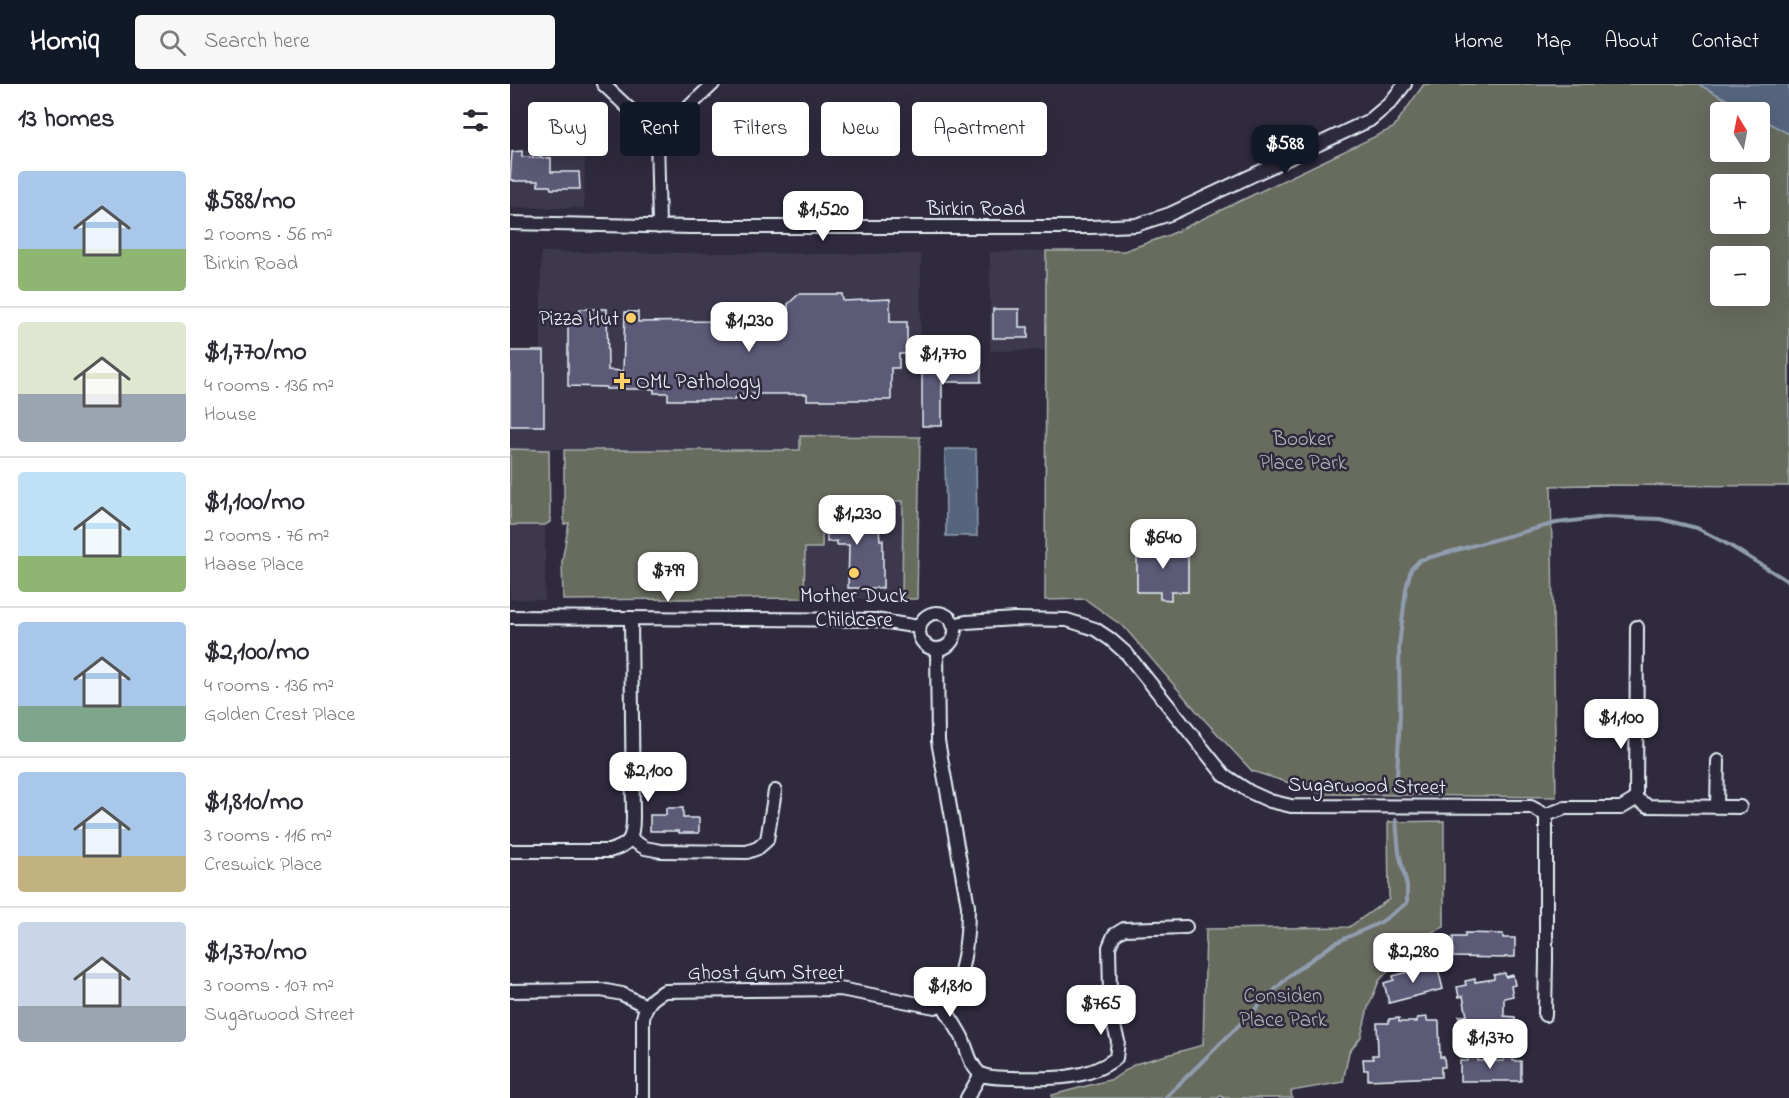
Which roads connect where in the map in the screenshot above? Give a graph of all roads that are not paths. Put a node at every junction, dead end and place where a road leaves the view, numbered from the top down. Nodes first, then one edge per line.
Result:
1 (603, 84) edge
2 (712, 84) edge
3 (1405, 84) edge
4 (622, 102) edge
5 (693, 102) edge
6 (657, 156) edge
7 (510, 223) edge
8 (659, 227) junction
9 (510, 617) edge
10 (631, 618) junction
11 (953, 625) junction
12 (919, 627) junction
13 (1636, 627) dead end
14 (937, 649) junction
15 (1718, 761) dead end
16 (775, 790) dead end
17 (1636, 799) junction
18 (1717, 806) junction
19 (1740, 807) dead end
20 (1546, 815) junction
21 (630, 839) junction
22 (510, 851) edge
23 (1186, 927) dead end
24 (510, 991) edge
25 (943, 1005) junction
26 (646, 1006) junction
27 (1545, 1015) dead end
28 (981, 1074) junction
29 (643, 1098) edge
30 (967, 1098) edge

1 - 4 street
2 - 5 street
3 - 8 street, Birkin Road
6 - 8 street
7 - 8 street, Birkin Road
9 - 10 street
10 - 12 street
10 - 21 street
11 - 12 street
11 - 14 street
11 - 20 street, Sugarwood Street
12 - 14 street
13 - 17 street
14 - 25 street
15 - 18 street
16 - 21 street
17 - 18 street
17 - 20 street
18 - 19 street
20 - 27 street
21 - 22 street
23 - 28 street
24 - 26 street
25 - 26 street, Ghost Gum Street
25 - 28 street
26 - 29 street
28 - 30 street

